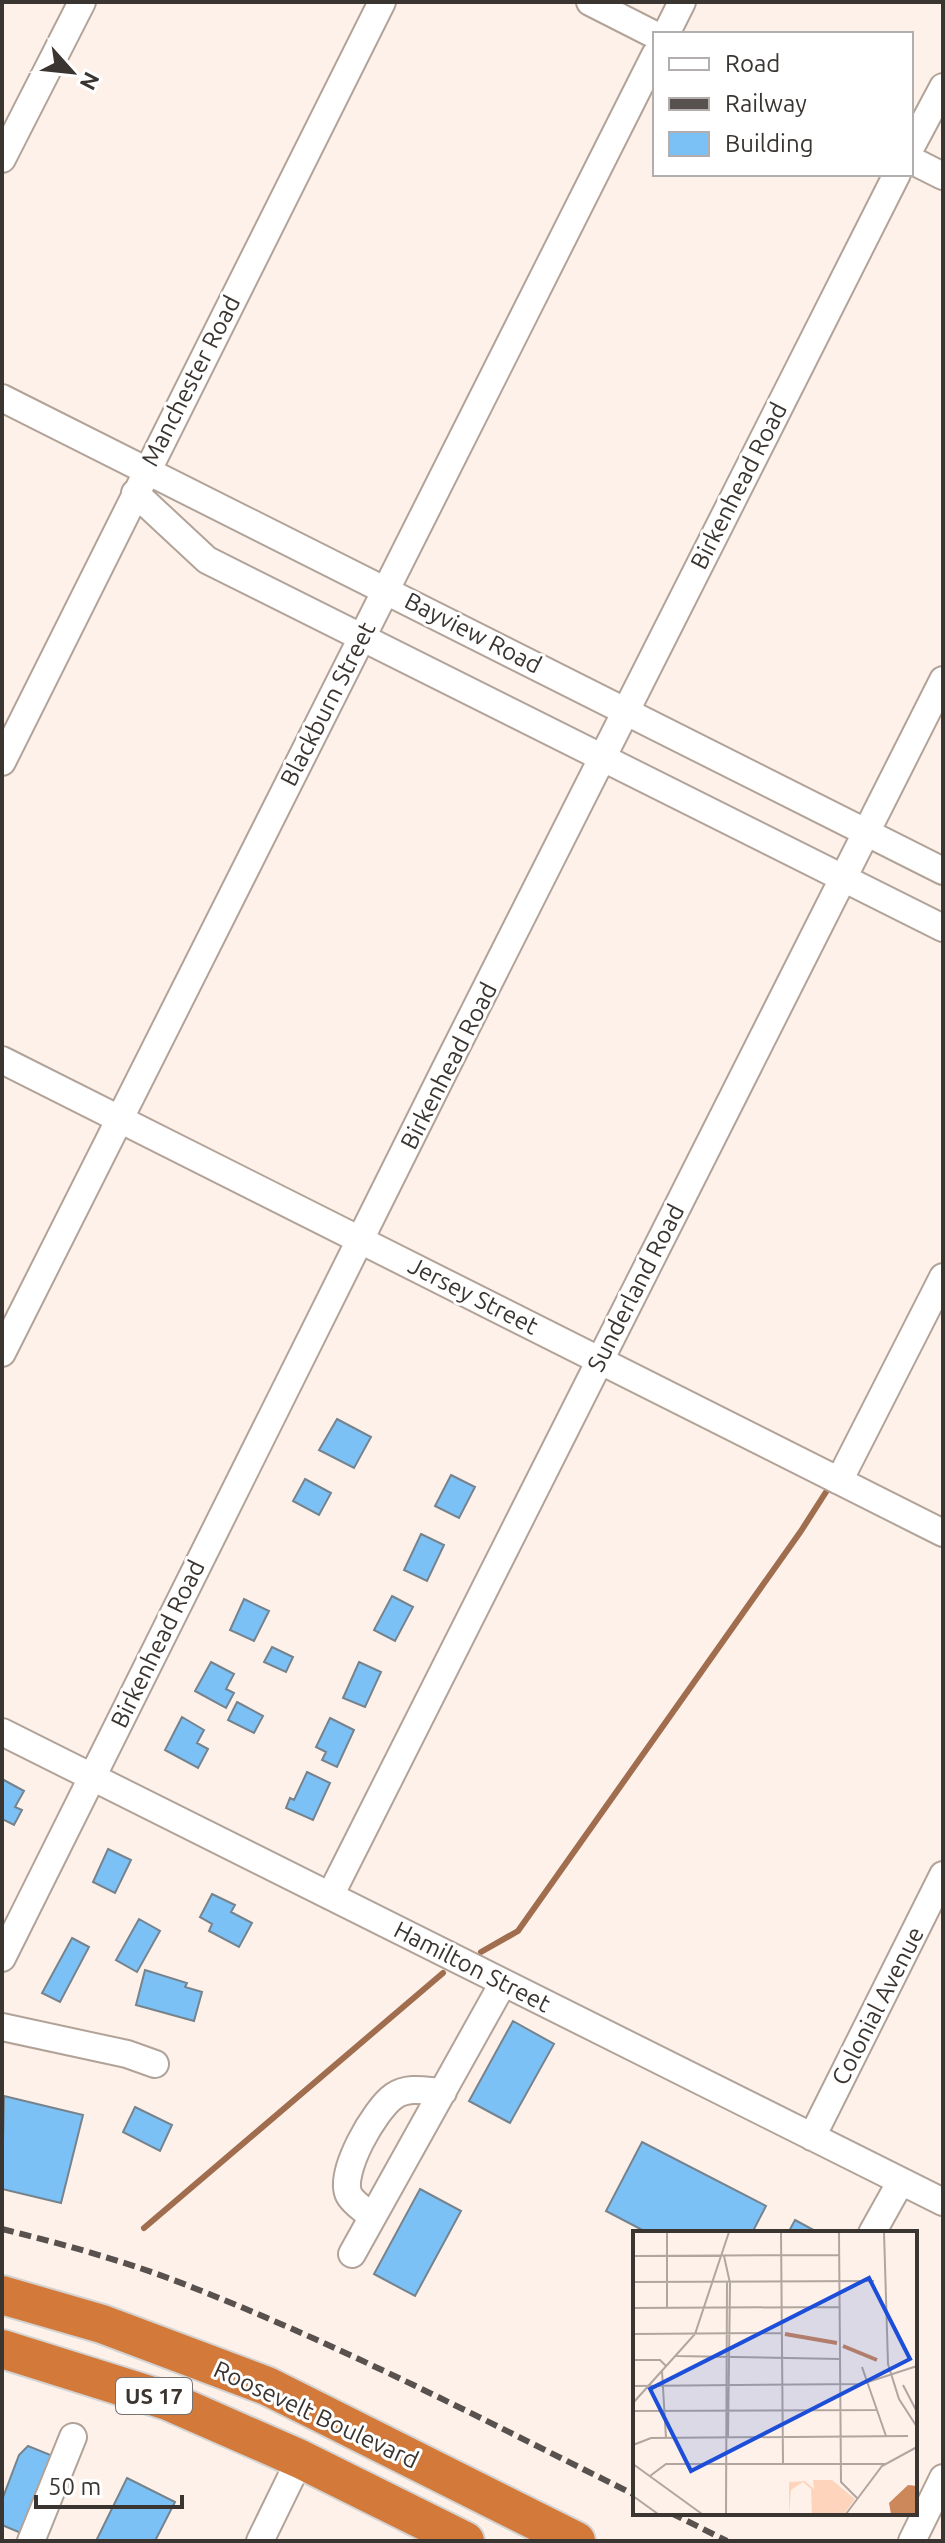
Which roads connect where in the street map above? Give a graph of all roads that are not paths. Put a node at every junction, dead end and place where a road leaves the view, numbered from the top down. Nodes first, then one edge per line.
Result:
1 (82, 2) edge
2 (382, 2) edge
3 (590, 2) edge
4 (682, 2) edge
5 (667, 32) edge
6 (653, 34) edge
7 (653, 59) edge
8 (943, 87) edge
9 (913, 143) edge
10 (2, 159) edge
11 (913, 161) edge
12 (896, 176) edge
13 (943, 176) edge
14 (2, 398) edge
15 (141, 481) junction
16 (385, 589) junction
17 (363, 636) junction
18 (943, 680) edge
19 (627, 710) junction
20 (603, 757) junction
21 (2, 762) edge
22 (867, 831) junction
23 (943, 871) edge
24 (844, 878) junction
25 (943, 928) edge
26 (2, 1060) edge
27 (120, 1119) junction
28 (361, 1238) junction
29 (943, 1277) edge
30 (2, 1353) edge
31 (599, 1361) junction
32 (839, 1481) junction
33 (943, 1533) edge
34 (2, 1732) edge
35 (92, 1776) junction
36 (943, 1875) edge
37 (330, 1896) junction
38 (2, 1958) edge
39 (503, 1983) junction
40 (2, 2027) edge
41 (155, 2064) dead end
42 (443, 2092) junction
43 (812, 2137) junction
44 (901, 2181) junction
45 (943, 2202) edge
46 (372, 2217) junction
47 (873, 2231) edge
48 (352, 2254) dead end
49 (2, 2295) edge
50 (2, 2349) edge
51 (267, 2386) junction
52 (73, 2437) dead end
53 (300, 2459) junction
54 (425, 2466) junction
55 (943, 2478) edge
56 (31, 2541) edge
57 (260, 2541) edge
58 (465, 2541) edge
59 (576, 2541) edge
60 (912, 2541) edge

1 - 10 street
2 - 15 street, Manchester Road
3 - 6 street
4 - 5 street
7 - 16 street, Blackburn Street
8 - 9 street
11 - 13 street
12 - 19 street, Birkenhead Road
14 - 15 street, Bayview Road
15 - 16 street, Bayview Road
15 - 17 street, Bayview Road
15 - 21 street, Manchester Road
16 - 17 street, Blackburn Street
16 - 19 street, Bayview Road
17 - 20 street, Bayview Road
17 - 27 street, Blackburn Street
18 - 22 street, Sunderland Road
19 - 20 street, Birkenhead Road
19 - 22 street, Bayview Road
20 - 24 street, Bayview Road
20 - 28 street, Birkenhead Road
22 - 23 street, Bayview Road
22 - 24 street, Sunderland Road
24 - 25 street, Bayview Road
24 - 31 street, Sunderland Road
26 - 27 street, Jersey Street
27 - 28 street, Jersey Street
27 - 30 street, Blackburn Street
28 - 31 street, Jersey Street
28 - 35 street, Birkenhead Road
29 - 32 street
31 - 32 street, Jersey Street
31 - 37 street, Sunderland Road
32 - 33 street, Jersey Street
34 - 35 street, Hamilton Street
35 - 37 street, Hamilton Street
35 - 38 street, Birkenhead Road
36 - 43 street, Colonial Avenue
37 - 39 street, Hamilton Street
39 - 42 street
39 - 43 street, Hamilton Street
40 - 41 street
42 - 46 street
42 - 46 street
43 - 44 street, Hamilton Street
44 - 45 street, Hamilton Street
44 - 47 street
46 - 48 street
49 - 51 highway, Roosevelt Boulevard / US 17
50 - 53 highway, Roosevelt Boulevard / US 17
51 - 53 highway
51 - 54 highway, Roosevelt Boulevard / US 17
52 - 56 street
53 - 54 highway
53 - 57 street
53 - 58 highway, Roosevelt Boulevard / US 17
54 - 59 highway, Roosevelt Boulevard / US 17
55 - 60 street

